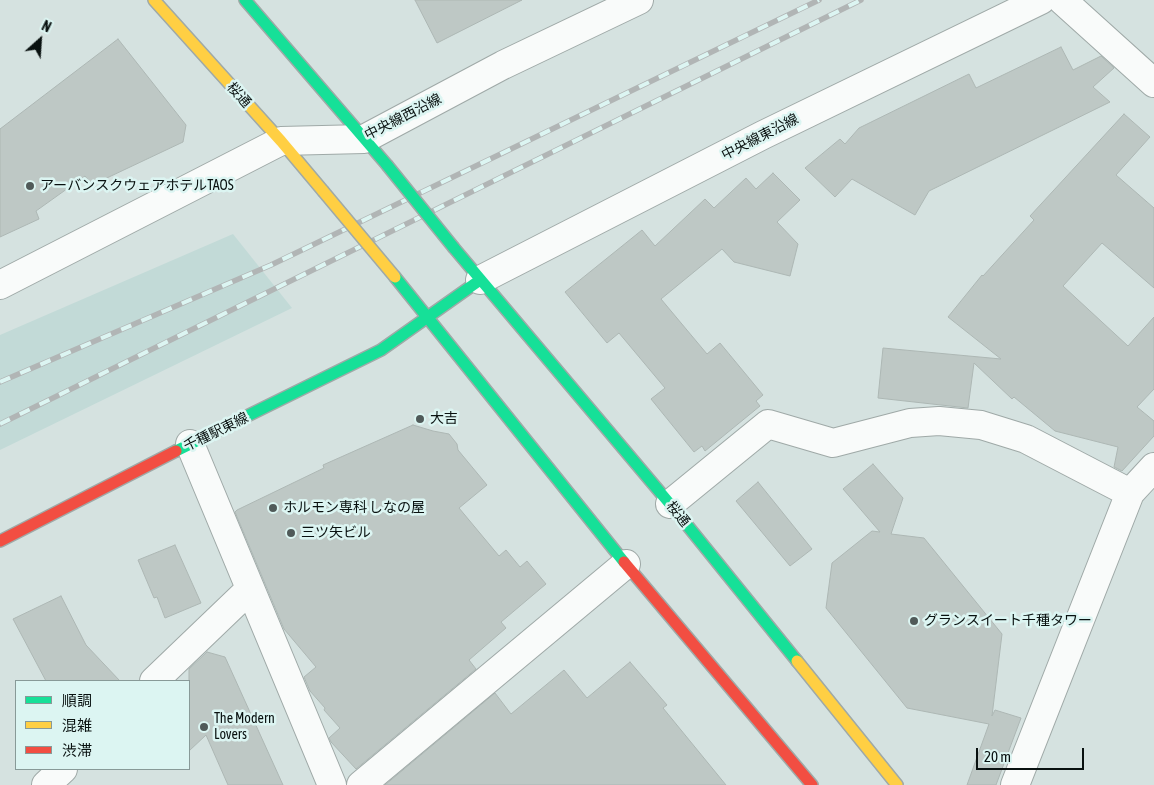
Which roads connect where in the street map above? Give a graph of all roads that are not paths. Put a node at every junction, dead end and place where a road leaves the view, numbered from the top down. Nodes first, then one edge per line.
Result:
1 (154, 0) edge
2 (245, 0) edge
3 (639, 0) edge
4 (1042, 0) edge
5 (1062, 0) edge
6 (1154, 83) edge
7 (364, 139) junction
8 (281, 141) junction
9 (480, 280) junction
10 (0, 285) edge
11 (428, 317) junction
12 (190, 444) junction
13 (1146, 479) edge
14 (670, 504) junction
15 (0, 541) edge
16 (626, 564) junction
17 (250, 589) junction
18 (155, 680) edge
19 (62, 770) edge
20 (46, 785) edge
21 (332, 785) edge
22 (361, 785) edge
23 (812, 785) edge
24 (897, 785) edge
25 (1015, 785) edge

1 - 8 street, 桜通
2 - 7 street
3 - 7 street, 中央線西沿線
4 - 9 street, 中央線東沿線
5 - 6 street
7 - 8 street, 中央線西沿線
7 - 9 street, 桜通, bridge
8 - 10 street, 中央線西沿線
8 - 11 street, 桜通, bridge
9 - 11 street, 千種駅東線
9 - 14 street, 桜通
11 - 12 street, 千種駅東線
11 - 16 street
12 - 15 street, 千種駅東線
12 - 17 street
13 - 14 street
13 - 25 street
14 - 24 street, 桜通
16 - 22 street
16 - 23 street
17 - 18 street
17 - 21 street
19 - 20 street

